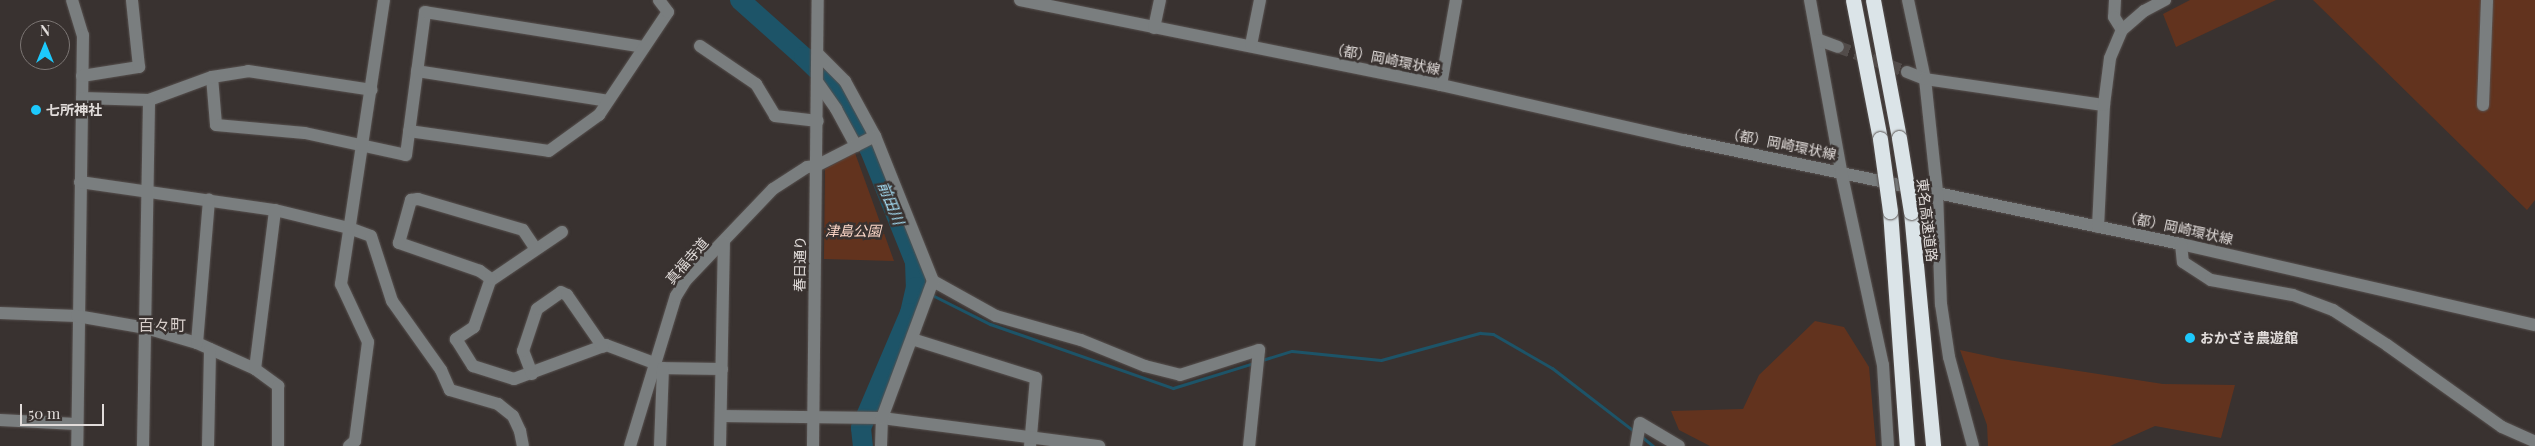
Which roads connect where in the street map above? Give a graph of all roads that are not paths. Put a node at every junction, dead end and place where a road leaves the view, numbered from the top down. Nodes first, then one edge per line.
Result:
1 (72, 0) edge
2 (132, 0) edge
3 (384, 0) edge
4 (659, 0) edge
5 (818, 0) edge
6 (1020, 0) edge
7 (1160, 0) edge
8 (1260, 0) edge
9 (1456, 0) edge
10 (1810, 0) edge
11 (1853, 0) edge
12 (1873, 0) edge
13 (1908, 0) edge
14 (2114, 0) edge
15 (2165, 0) edge
16 (2487, 0) edge
17 (1154, 28) junction
18 (2122, 30) junction
19 (1819, 40) junction
20 (1251, 45) junction
21 (700, 46) dead end
22 (643, 47) junction
23 (1838, 47) tunnel mouth
24 (819, 55) junction
25 (418, 71) junction
26 (1907, 72) tunnel mouth
27 (82, 76) junction
28 (212, 77) junction
29 (1925, 79) junction
30 (818, 83) junction
31 (1441, 85) junction
32 (372, 90) junction
33 (82, 98) junction
34 (149, 100) junction
35 (608, 102) junction
36 (2104, 105) junction
37 (2483, 105) dead end
38 (818, 121) junction
39 (410, 131) junction
40 (875, 136) junction
41 (856, 146) junction
42 (362, 147) junction
43 (816, 166) junction
44 (1841, 171) junction
45 (80, 182) junction
46 (149, 191) junction
47 (1937, 192) junction
48 (209, 200) junction
49 (275, 210) junction
50 (2098, 227) junction
51 (349, 228) junction
52 (562, 232) dead end
53 (724, 242) junction
54 (2181, 244) junction
55 (536, 250) junction
56 (491, 280) junction
57 (933, 282) junction
58 (0, 313) edge
59 (77, 316) junction
60 (2535, 325) edge
61 (146, 328) junction
62 (912, 338) junction
63 (197, 343) junction
64 (603, 347) junction
65 (210, 349) junction
66 (657, 366) junction
67 (255, 369) junction
68 (722, 369) junction
69 (532, 374) junction
70 (721, 416) junction
71 (814, 418) junction
72 (882, 418) junction
73 (0, 420) edge
74 (76, 424) junction
75 (1031, 442) edge
76 (2535, 442) edge
77 (76, 446) edge
78 (143, 446) edge
79 (208, 446) edge
80 (278, 446) edge
81 (349, 446) edge
82 (523, 446) edge
83 (630, 446) edge
84 (660, 446) edge
85 (720, 446) edge
86 (813, 446) edge
87 (880, 446) edge
88 (1099, 446) edge
89 (1249, 446) edge
90 (1636, 446) edge
91 (1679, 446) edge
92 (1888, 446) edge
93 (1908, 446) edge
94 (1933, 446) edge
95 (1973, 446) edge

1 - 27 street
2 - 27 street
3 - 32 street
4 - 22 street
5 - 24 street
6 - 17 street, （都）岡崎環状線
7 - 17 street
8 - 20 street
9 - 31 street
10 - 19 street
11 - 93 highway, bridge
12 - 94 highway, 東名高速道路, bridge
13 - 29 street
14 - 18 street
15 - 18 street
16 - 37 street
17 - 20 street, （都）岡崎環状線
18 - 36 street
19 - 23 street
19 - 44 street
20 - 31 street, （都）岡崎環状線
21 - 38 street
22 - 25 street
22 - 35 street
24 - 30 street, 春日通り
24 - 40 street
25 - 35 street
25 - 39 street
26 - 29 street
27 - 33 street
28 - 32 street
28 - 34 street
28 - 42 street
29 - 36 street
29 - 47 street
30 - 38 street, 春日通り
30 - 41 street
31 - 44 street, （都）岡崎環状線
32 - 42 street
33 - 34 street
33 - 45 street
34 - 46 street
35 - 39 street
36 - 50 street
38 - 43 street, 春日通り
39 - 42 street
40 - 41 street, 真福寺道
40 - 57 street
41 - 43 street, 真福寺道
42 - 51 street
43 - 53 street, 真福寺道
43 - 71 street, 春日通り
44 - 47 street, （都）岡崎環状線
44 - 92 street
45 - 46 street
45 - 59 street
46 - 48 street
46 - 61 street
47 - 50 street, （都）岡崎環状線
47 - 95 street
48 - 49 street
48 - 63 street
49 - 51 street
49 - 67 street
50 - 54 street, （都）岡崎環状線
51 - 81 street
51 - 82 street
52 - 55 street
53 - 66 street, 真福寺道
53 - 68 street
54 - 60 street, （都）岡崎環状線
54 - 76 street
55 - 56 street
55 - 56 street
56 - 69 street
57 - 62 street
57 - 89 street
58 - 59 street
59 - 61 street
59 - 74 street
61 - 63 street
61 - 78 street
62 - 72 street
62 - 75 street
63 - 65 street
64 - 66 street
64 - 69 street
64 - 69 street
65 - 67 street
65 - 79 street
66 - 68 street
66 - 83 street, 真福寺道
66 - 84 street
67 - 80 street
68 - 70 street
70 - 71 street
70 - 85 street
71 - 72 street
71 - 86 street, 春日通り
72 - 75 street
72 - 87 street
73 - 74 street
74 - 77 street
75 - 88 street
90 - 91 street

